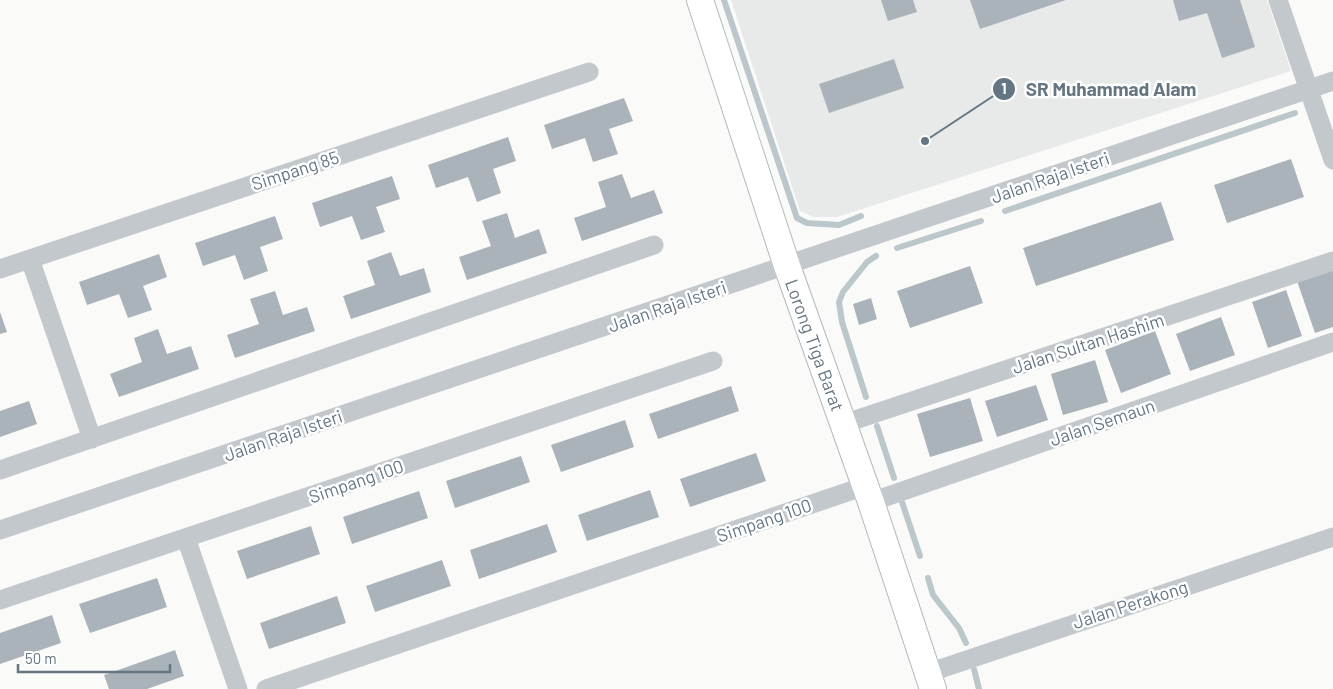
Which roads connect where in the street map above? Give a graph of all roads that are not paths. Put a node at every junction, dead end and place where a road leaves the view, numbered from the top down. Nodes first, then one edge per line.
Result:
1 (700, 0) edge
2 (1278, 0) edge
3 (589, 72) dead end
4 (1333, 81) edge
5 (1308, 89) junction
6 (1333, 160) edge
7 (654, 245) dead end
8 (30, 259) junction
9 (1333, 261) edge
10 (787, 266) junction
11 (0, 269) edge
12 (1333, 342) edge
13 (712, 361) dead end
14 (843, 424) junction
15 (92, 439) junction
16 (0, 470) edge
17 (868, 494) junction
18 (0, 530) edge
19 (1333, 537) edge
20 (186, 538) junction
21 (0, 600) edge
22 (931, 681) edge
23 (238, 689) edge
24 (266, 689) edge

1 - 10 main road, Lorong Tiga Barat
2 - 5 street
3 - 8 street, Simpang 85
4 - 5 street, Jalan Raja Isteri
5 - 6 street
5 - 10 street, Jalan Raja Isteri
7 - 15 street
8 - 11 street, Simpang 85
8 - 15 street
9 - 14 street, Jalan Sultan Hashim
10 - 14 main road, Lorong Tiga Barat
10 - 18 street, Jalan Raja Isteri
12 - 17 street, Jalan Semaun
13 - 20 street, Simpang 100
14 - 17 main road, Lorong Tiga Barat
15 - 16 street
17 - 22 main road, Lorong Tiga Barat
17 - 24 street, Simpang 100
19 - 22 street, Jalan Perakong
20 - 21 street, Simpang 100
20 - 23 street

